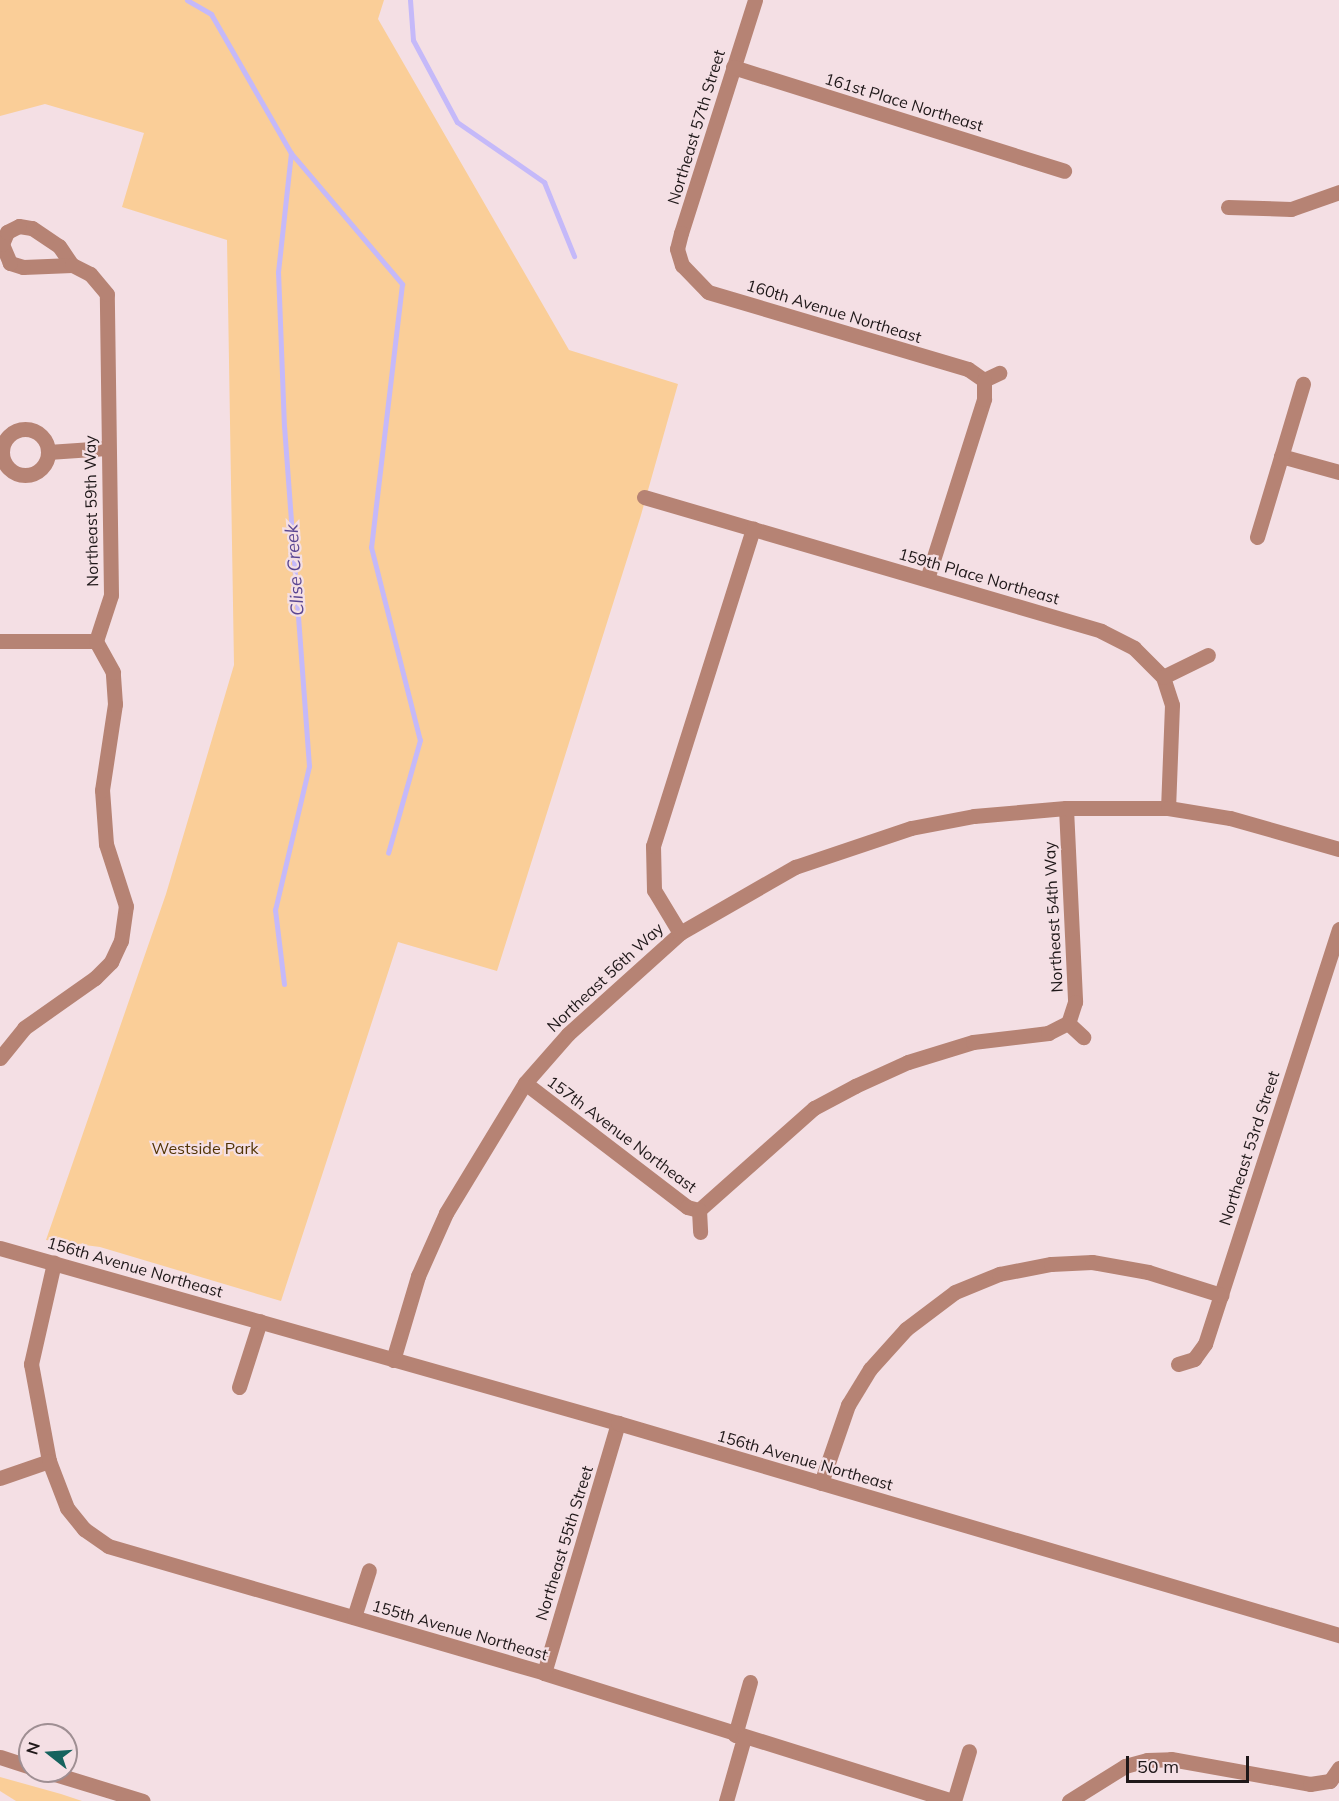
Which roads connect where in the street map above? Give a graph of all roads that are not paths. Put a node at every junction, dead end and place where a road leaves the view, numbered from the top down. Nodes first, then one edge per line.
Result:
1 (755, 0) edge
2 (733, 67) junction
3 (1064, 171) dead end
4 (1339, 192) edge
5 (1228, 207) dead end
6 (72, 265) dead end
7 (682, 265) joint
8 (999, 373) dead end
9 (984, 380) junction
10 (1303, 384) dead end
11 (107, 448) junction
12 (48, 452) dead end
13 (1281, 456) junction
14 (1339, 472) edge
15 (644, 497) dead end
16 (753, 528) junction
17 (1257, 537) dead end
18 (927, 579) junction
19 (0, 641) edge
20 (96, 641) junction
21 (1208, 655) dead end
22 (1163, 677) junction
23 (1066, 808) junction
24 (1168, 808) junction
25 (1339, 849) edge
26 (1339, 929) edge
27 (680, 933) junction
28 (1068, 1023) junction
29 (1083, 1037) dead end
30 (0, 1058) edge
31 (525, 1083) junction
32 (699, 1210) junction
33 (700, 1232) dead end
34 (0, 1248) edge
35 (54, 1263) junction
36 (1221, 1295) junction
37 (260, 1321) junction
38 (393, 1360) junction
39 (1178, 1364) dead end
40 (239, 1388) dead end
41 (618, 1423) junction
42 (49, 1461) junction
43 (0, 1478) edge
44 (821, 1483) junction
45 (369, 1570) dead end
46 (354, 1617) junction
47 (1339, 1635) edge
48 (544, 1673) junction
49 (750, 1682) dead end
50 (739, 1736) junction
51 (969, 1751) dead end
52 (0, 1757) edge
53 (18, 1763) edge
54 (78, 1781) edge
55 (1336, 1781) edge
56 (143, 1801) edge
57 (726, 1801) edge
58 (953, 1801) edge
59 (1069, 1801) edge

1 - 2 street, Northeast 57th Street
2 - 3 street, 161st Place Northeast
2 - 7 street, Northeast 57th Street
4 - 5 street
6 - 11 street, Northeast 59th Way
7 - 9 street, 160th Avenue Northeast
8 - 9 street
9 - 18 street
10 - 13 street
11 - 12 street
11 - 20 street, Northeast 59th Way
13 - 14 street
13 - 17 street
15 - 16 street, 159th Place Northeast
16 - 18 street, 159th Place Northeast
16 - 27 street, Northeast 56th Way
18 - 22 street, 159th Place Northeast
19 - 20 street
20 - 30 street
21 - 22 street
22 - 24 street, 159th Place Northeast
23 - 24 street
23 - 27 street
23 - 28 street, Northeast 54th Way
24 - 25 street
26 - 36 street, Northeast 53rd Street
27 - 31 street, Northeast 56th Way
28 - 29 street
28 - 32 street
31 - 32 street, 157th Avenue Northeast
31 - 38 street, Northeast 56th Way
32 - 33 street
34 - 35 street, 156th Avenue Northeast
35 - 37 street, 156th Avenue Northeast
35 - 42 street, 155th Avenue Northeast
36 - 39 street, Northeast 53rd Street
36 - 44 street
37 - 38 street, 156th Avenue Northeast
37 - 40 street
38 - 41 street, 156th Avenue Northeast
41 - 44 street, 156th Avenue Northeast
41 - 48 street, Northeast 55th Street
42 - 43 street
42 - 46 street, 155th Avenue Northeast
44 - 47 street, 156th Avenue Northeast
45 - 46 street
46 - 48 street, 155th Avenue Northeast
48 - 50 street, 155th Avenue Northeast
49 - 50 street
50 - 57 street
50 - 58 street, 155th Avenue Northeast
51 - 58 street
52 - 53 street
54 - 56 street
55 - 59 street

